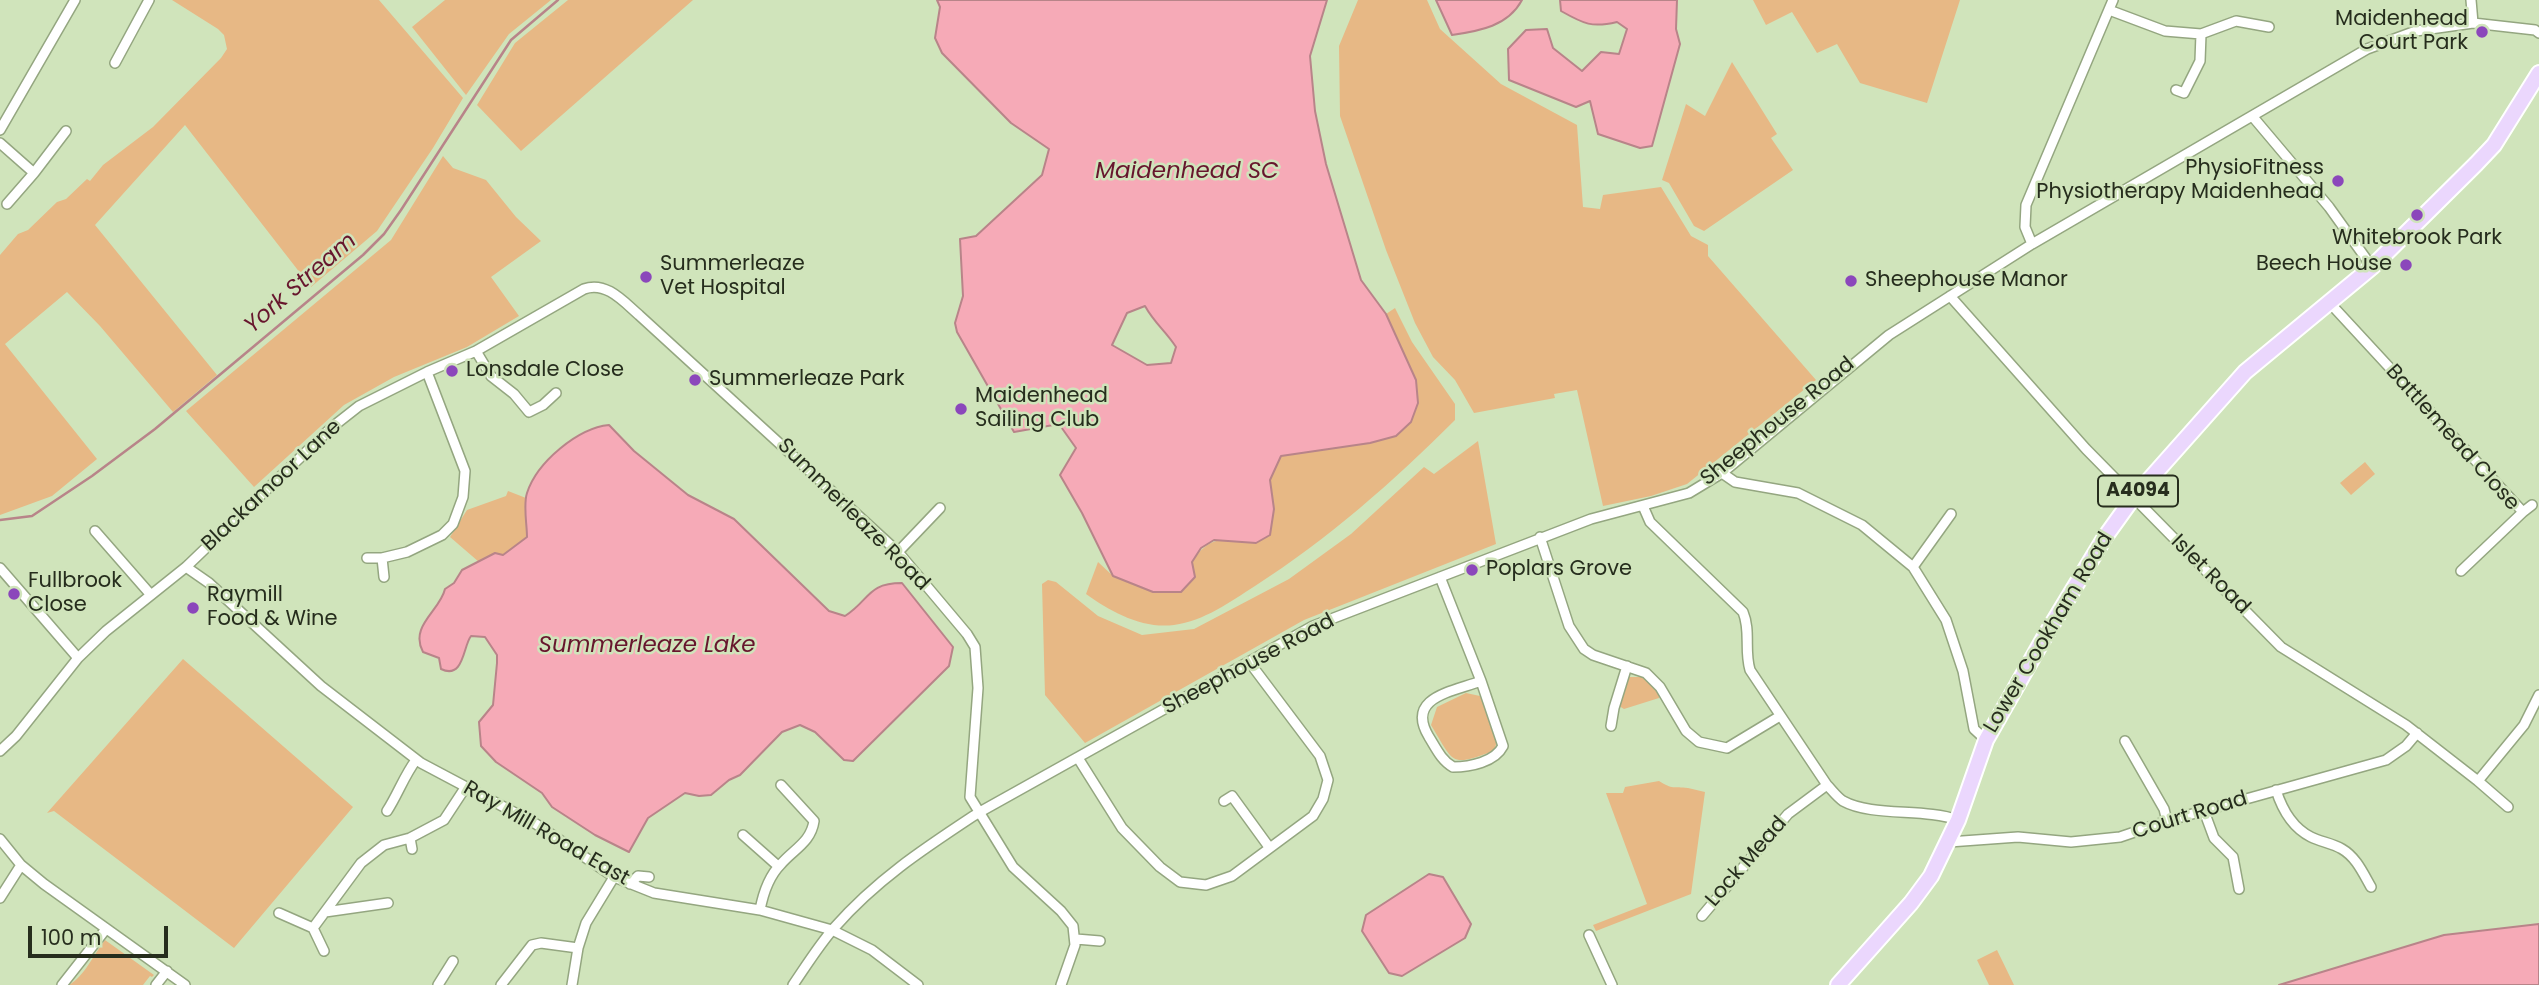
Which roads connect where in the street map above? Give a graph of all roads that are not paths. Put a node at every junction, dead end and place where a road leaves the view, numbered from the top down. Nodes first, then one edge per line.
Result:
1 (75, 0) edge
2 (149, 0) edge
3 (2113, 0) edge
4 (2470, 0) edge
5 (2109, 10) junction
6 (2473, 23) junction
7 (2269, 27) dead end
8 (2539, 33) edge
9 (2201, 34) junction
10 (116, 63) dead end
11 (2539, 73) edge
12 (2180, 95) dead end
13 (2253, 117) junction
14 (0, 130) edge
15 (66, 131) dead end
16 (0, 143) edge
17 (34, 173) junction
18 (7, 204) dead end
19 (2032, 244) junction
20 (2372, 267) junction
21 (592, 286) joint
22 (1950, 296) junction
23 (2328, 301) junction
24 (476, 351) junction
25 (427, 372) junction
26 (556, 393) dead end
27 (1722, 473) junction
28 (2133, 498) junction
29 (2532, 505) dead end
30 (1643, 506) junction
31 (940, 508) dead end
32 (2523, 512) junction
33 (1951, 513) dead end
34 (95, 531) dead end
35 (1540, 537) junction
36 (898, 552) junction
37 (367, 558) dead end
38 (382, 558) junction
39 (1913, 567) junction
40 (0, 568) edge
41 (186, 568) junction
42 (2461, 571) dead end
43 (384, 577) dead end
44 (1440, 577) junction
45 (151, 595) junction
46 (78, 658) junction
47 (1250, 663) junction
48 (1627, 666) junction
49 (1481, 681) junction
50 (2539, 695) edge
51 (1780, 716) junction
52 (1611, 726) dead end
53 (2417, 733) junction
54 (1986, 740) junction
55 (2125, 741) dead end
56 (0, 751) edge
57 (1078, 758) junction
58 (416, 760) junction
59 (2479, 781) junction
60 (781, 785) dead end
61 (1828, 785) junction
62 (465, 788) junction
63 (2276, 790) junction
64 (1228, 796) dead end
65 (2508, 807) dead end
66 (387, 811) dead end
67 (2204, 811) junction
68 (978, 813) junction
69 (1958, 820) junction
70 (2167, 821) junction
71 (743, 835) dead end
72 (410, 838) junction
73 (0, 839) edge
74 (1949, 842) junction
75 (1269, 847) junction
76 (412, 849) dead end
77 (21, 865) junction
78 (778, 866) junction
79 (614, 877) junction
80 (649, 877) dead end
81 (630, 884) junction
82 (2371, 887) dead end
83 (2239, 890) dead end
84 (0, 898) edge
85 (388, 903) dead end
86 (760, 910) junction
87 (325, 912) junction
88 (279, 913) dead end
89 (1702, 916) dead end
90 (313, 928) junction
91 (106, 929) junction
92 (832, 930) junction
93 (1589, 935) dead end
94 (1076, 939) junction
95 (1100, 941) dead end
96 (578, 948) junction
97 (324, 951) dead end
98 (453, 961) dead end
99 (167, 971) junction
100 (62, 985) edge
101 (156, 985) edge
102 (186, 985) edge
103 (438, 985) edge
104 (500, 985) edge
105 (572, 985) edge
106 (793, 985) edge
107 (918, 985) edge
108 (1061, 985) edge
109 (1612, 985) edge
110 (1838, 985) edge

1 - 14 street
2 - 10 street
3 - 5 street
4 - 6 street
5 - 9 street
5 - 19 street
6 - 8 street, Sheephouse Road
6 - 13 street, Sheephouse Road
7 - 9 street
9 - 12 street
11 - 20 main road, Lower Cookham Road / A4094
13 - 19 street, Sheephouse Road
13 - 20 street
15 - 17 street
16 - 17 street
17 - 18 street
19 - 22 street, Sheephouse Road
20 - 23 main road, Lower Cookham Road / A4094
21 - 24 street, Blackamoor Lane
21 - 36 street, Summerleaze Road
22 - 27 street, Sheephouse Road
22 - 28 street, Islet Road
23 - 28 main road, Lower Cookham Road / A4094
23 - 32 street, Battlemead Close
24 - 25 street, Blackamoor Lane
24 - 26 street
25 - 38 street
25 - 41 street, Blackamoor Lane
27 - 30 street, Sheephouse Road
27 - 39 street
28 - 53 street, Islet Road
28 - 54 main road, Lower Cookham Road / A4094
29 - 32 street
30 - 35 street, Sheephouse Road
30 - 51 street
31 - 36 street
32 - 42 street, Battlemead Close
33 - 39 street
34 - 45 street
35 - 44 street, Sheephouse Road
35 - 48 street
36 - 68 street, Summerleaze Road
37 - 38 street
38 - 43 street
39 - 54 street
40 - 46 street
41 - 45 street, Blackamoor Lane
41 - 58 street, Ray Mill Road East
44 - 47 street, Sheephouse Road
44 - 49 street
45 - 46 street, Blackamoor Lane
46 - 56 street, Blackamoor Lane
47 - 57 street, Sheephouse Road
47 - 75 street
48 - 51 street
48 - 52 street
49 - 49 street
50 - 59 street
51 - 61 street
53 - 59 street, Islet Road
53 - 63 street, Court Road
54 - 69 main road, Lower Cookham Road / A4094
55 - 70 street
57 - 68 street, Sheephouse Road
57 - 75 street
58 - 62 street, Ray Mill Road East
58 - 66 street
59 - 65 street, Islet Road
60 - 78 street
61 - 69 street
61 - 89 street, Lock Mead
62 - 72 street
62 - 79 street, Ray Mill Road East
63 - 67 street, Court Road
63 - 82 street
64 - 75 street
67 - 70 street, Court Road
67 - 83 street
68 - 92 street, Sheephouse Road
68 - 94 street
69 - 74 main road, Lower Cookham Road / A4094
70 - 74 street, Court Road
71 - 78 street
72 - 76 street
72 - 87 street
73 - 77 street
74 - 110 main road, Lower Cookham Road / A4094
77 - 84 street
77 - 91 street
78 - 86 street
79 - 81 street, Ray Mill Road East
79 - 96 street
80 - 81 street
81 - 86 street, Ray Mill Road East
85 - 87 street
86 - 92 street, Ray Mill Road East
87 - 90 street
88 - 90 street
90 - 97 street
91 - 99 street
91 - 100 street
92 - 106 street, Sheephouse Road
92 - 107 street, Ray Mill Road East
93 - 109 street
94 - 95 street
94 - 108 street
96 - 104 street
96 - 105 street
98 - 103 street
99 - 101 street
99 - 102 street

